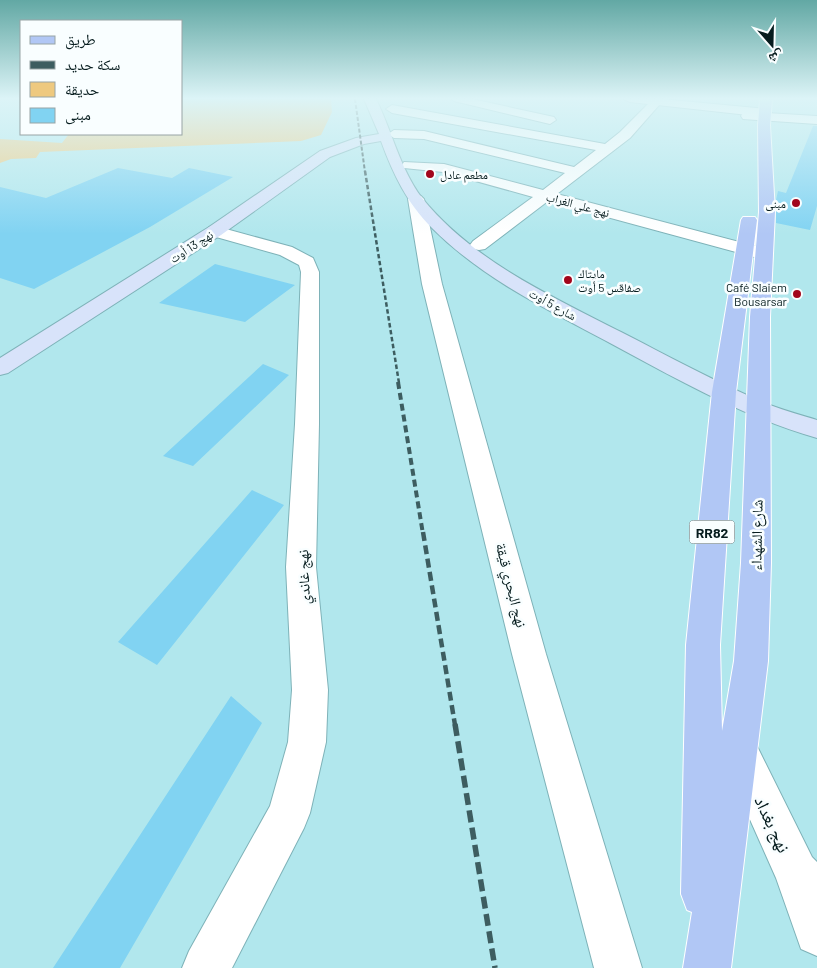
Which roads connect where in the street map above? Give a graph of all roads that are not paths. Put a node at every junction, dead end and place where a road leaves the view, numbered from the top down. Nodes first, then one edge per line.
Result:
1 (352, 144) edge
2 (393, 144) edge
3 (396, 144) edge
4 (462, 144) edge
5 (585, 144) edge
6 (612, 144) edge
7 (757, 144) edge
8 (606, 148) junction
9 (409, 165) junction
10 (578, 172) junction
11 (543, 195) junction
12 (416, 200) junction
13 (215, 231) junction
14 (479, 245) junction
15 (754, 252) junction
16 (0, 368) edge
17 (725, 387) junction
18 (758, 403) junction
19 (813, 428) edge
20 (738, 750) junction
21 (806, 882) edge
22 (817, 933) edge
23 (206, 968) edge
24 (618, 968) edge
25 (705, 968) edge

1 - 13 main road, نهج 13 أوت
2 - 12 main road, شارع 5 أوت
3 - 9 main road, شارع 5 أوت
4 - 10 street
5 - 8 street
6 - 8 street
7 - 15 main road, شارع الشهداء / RR82
8 - 10 street
9 - 11 street, نهج علي الغراب
9 - 14 main road, شارع 5 أوت
10 - 11 street
11 - 14 street
11 - 15 street, نهج علي الغراب
12 - 17 main road, شارع 5 أوت
12 - 24 street, نهج البحري قيقة
13 - 16 main road, نهج 13 أوت
13 - 23 street, نهج غاندي
14 - 17 main road, شارع 5 أوت
15 - 17 main road, شارع الشهداء / RR82
15 - 18 main road, شارع الشهداء / RR82
17 - 18 main road, شارع 5 أوت
17 - 25 main road, شارع الشهداء / RR82
18 - 19 main road, شارع 5 أوت
18 - 20 main road, شارع الشهداء / RR82
20 - 21 street, نهج بغداد
20 - 25 main road, شارع الشهداء / RR82
21 - 22 street, نهج بغداد

